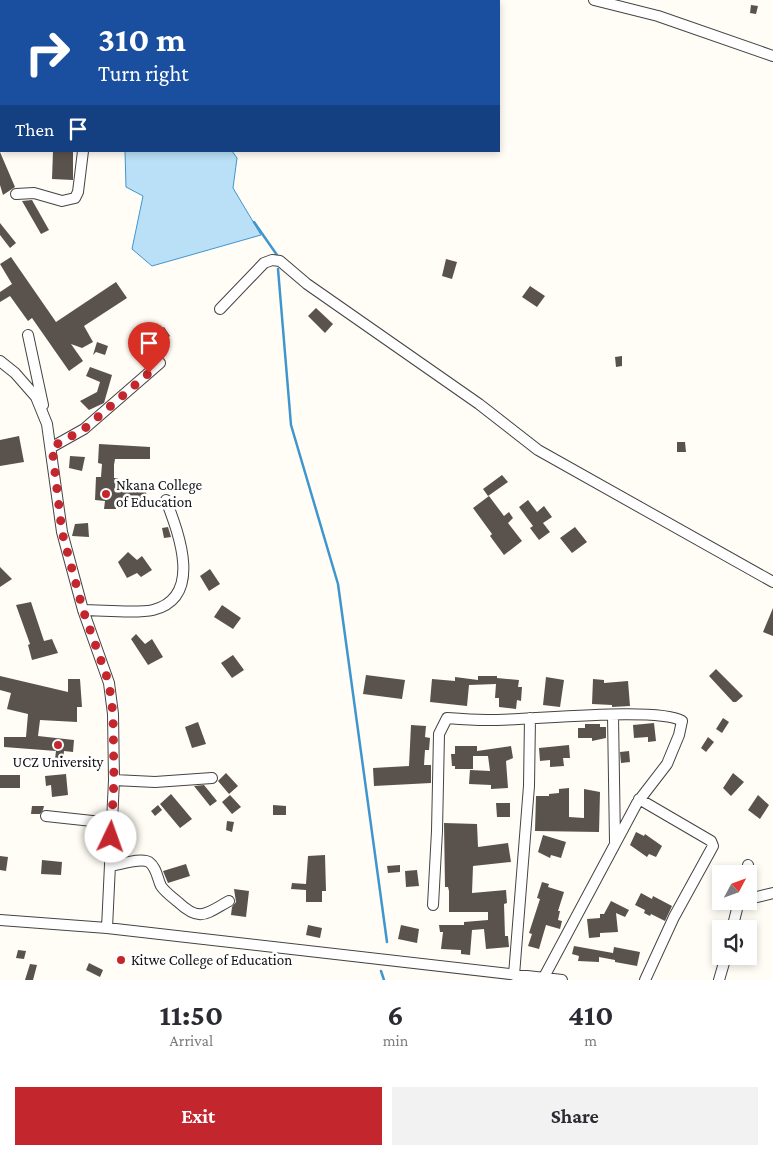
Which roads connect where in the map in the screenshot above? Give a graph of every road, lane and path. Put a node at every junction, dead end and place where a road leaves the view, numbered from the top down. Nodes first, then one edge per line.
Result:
1 (594, 0) edge
2 (773, 56) edge
3 (83, 152) edge
4 (16, 194) dead end
5 (220, 309) dead end
6 (28, 335) dead end
7 (0, 361) edge
8 (160, 363) dead end
9 (47, 424) junction
10 (52, 447) junction
11 (166, 500) dead end
12 (773, 582) edge
13 (83, 610) junction
14 (613, 716) junction
15 (530, 718) junction
16 (212, 778) dead end
17 (114, 780) junction
18 (640, 799) junction
19 (46, 816) dead end
20 (111, 823) junction
21 (615, 845) junction
22 (110, 866) junction
23 (773, 893) edge
24 (758, 897) edge
25 (229, 902) dead end
26 (433, 905) dead end
27 (0, 920) edge
28 (106, 928) junction
29 (723, 965) edge
30 (514, 975) junction
31 (544, 977) junction
32 (562, 980) edge
33 (646, 980) edge
34 (719, 980) edge

1 - 2 street
3 - 4 street
5 - 12 street
6 - 9 street
7 - 9 street
8 - 10 street
9 - 10 street
10 - 13 street
11 - 13 street
13 - 17 street
14 - 15 street
14 - 18 street
14 - 21 street
15 - 26 street
15 - 30 street
16 - 17 street
17 - 20 street
18 - 21 street
18 - 33 street
19 - 20 street
20 - 22 street
21 - 31 street
22 - 25 street
22 - 28 street
23 - 24 street
27 - 28 street
28 - 30 street
29 - 34 street
30 - 31 street
31 - 32 street

